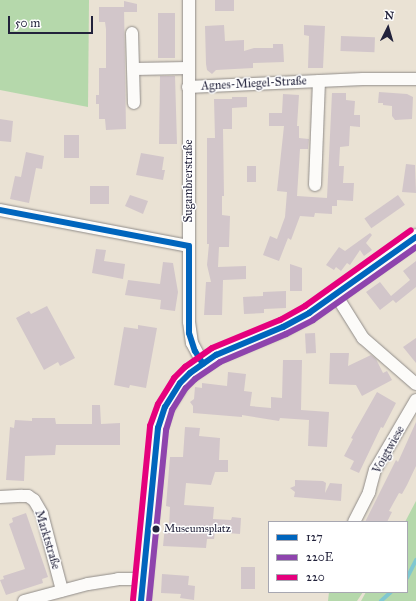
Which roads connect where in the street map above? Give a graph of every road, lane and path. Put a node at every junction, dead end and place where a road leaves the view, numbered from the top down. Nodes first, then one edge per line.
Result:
1 (189, 0) edge
2 (132, 33) dead end
3 (188, 68) junction
4 (134, 69) junction
5 (416, 79) edge
6 (319, 81) junction
7 (188, 87) junction
8 (134, 103) dead end
9 (315, 185) dead end
10 (0, 210) edge
11 (416, 237) edge
12 (189, 246) junction
13 (336, 295) junction
14 (203, 364) junction
15 (416, 384) edge
16 (416, 400) edge
17 (0, 498) edge
18 (354, 521) edge
19 (144, 579) junction
20 (62, 590) junction
21 (24, 601) edge
22 (141, 601) edge

1 - 3 street, Sugambrerstraße
2 - 4 street
3 - 4 street
3 - 7 street, Sugambrerstraße
4 - 8 street
5 - 6 street, Agnes-Miegel-Straße
6 - 7 street, Agnes-Miegel-Straße
6 - 9 street, Agnes-Miegel-Straße
7 - 12 street, Sugambrerstraße
10 - 12 street
11 - 13 main road
12 - 14 street, Sugambrerstraße
13 - 14 main road
13 - 15 street
14 - 19 main road
16 - 18 street, Voigtwiese
17 - 20 street, Marktstraße
19 - 20 street
19 - 22 main road
20 - 21 street

